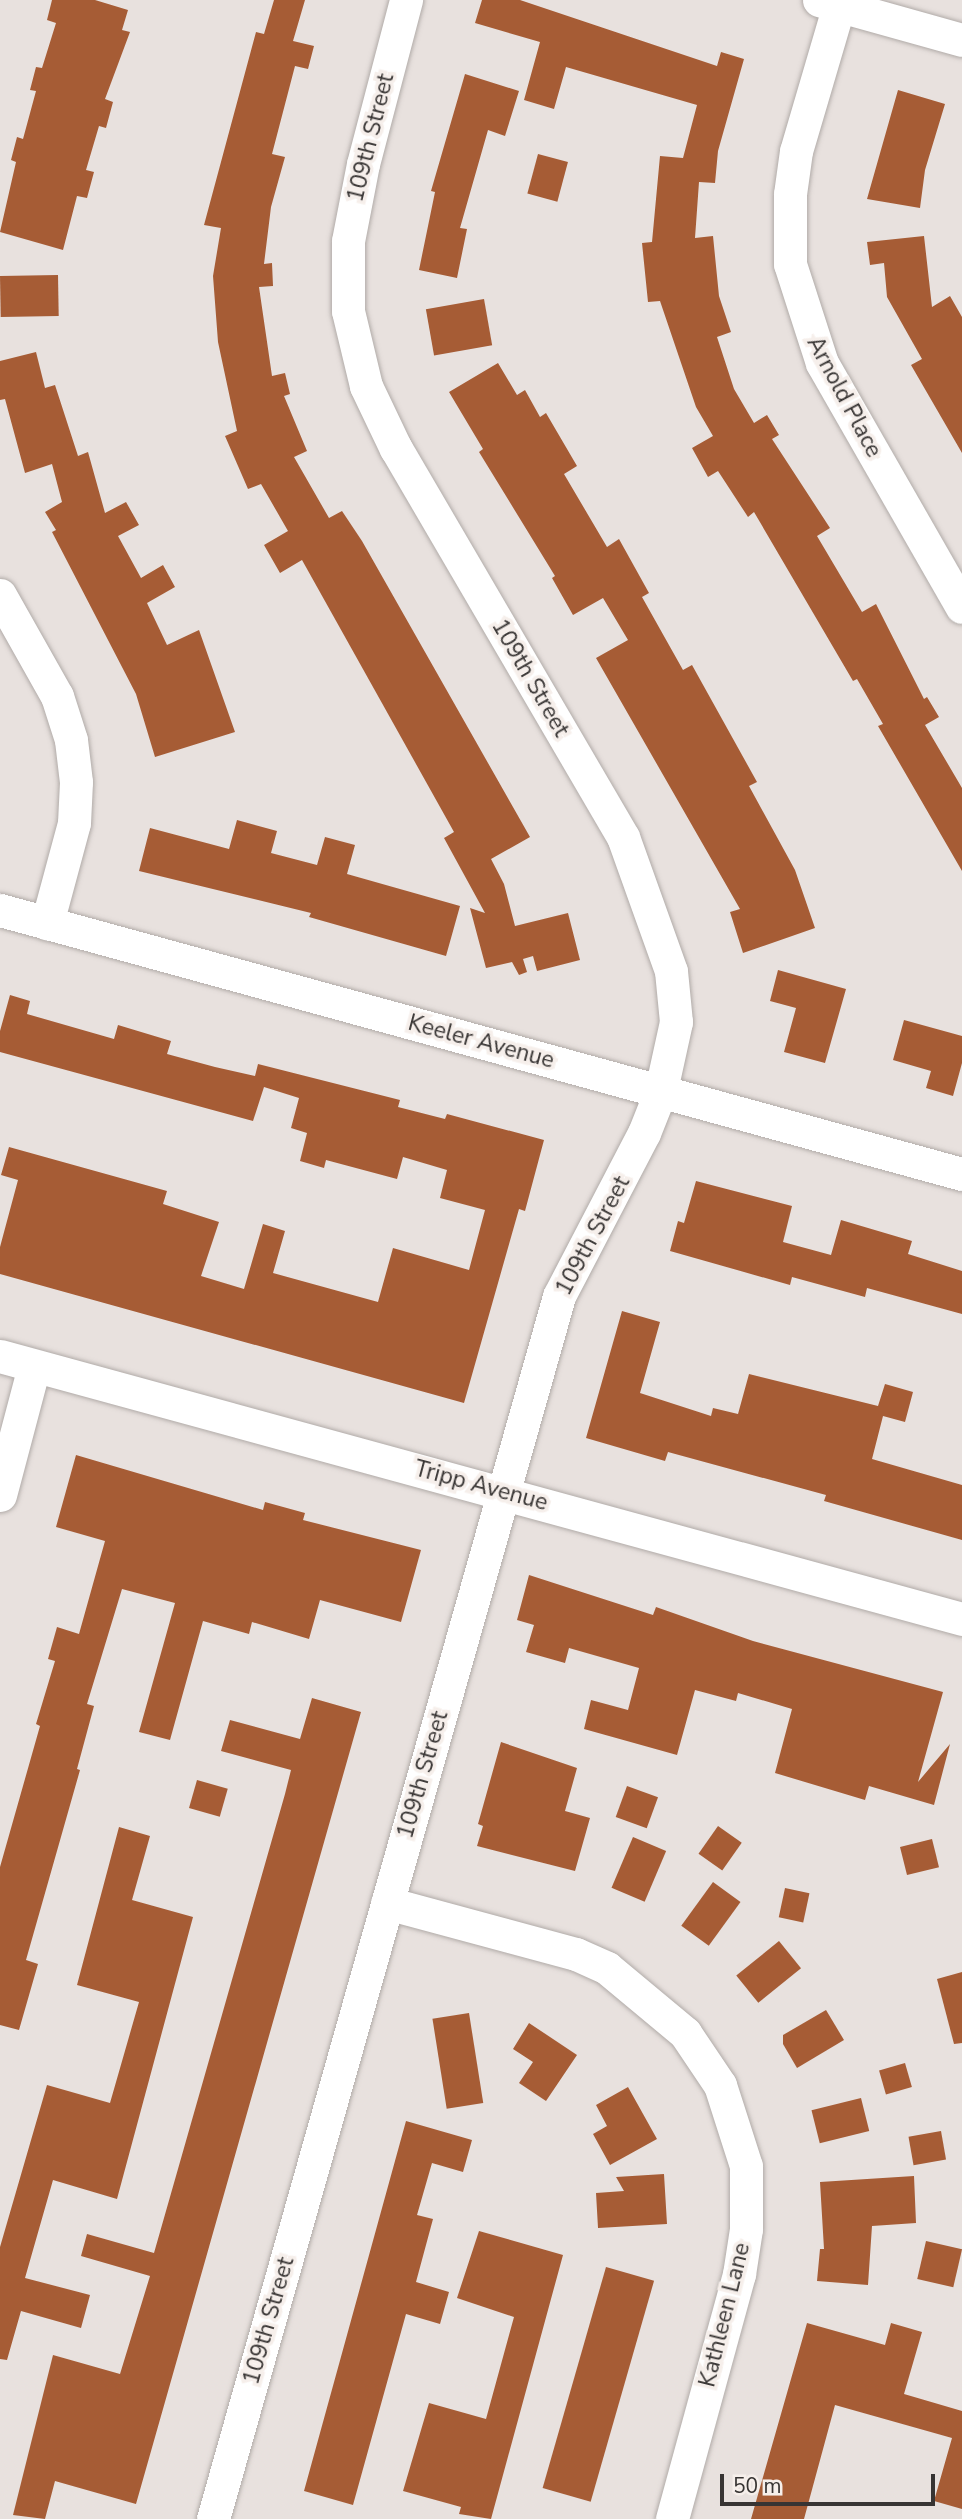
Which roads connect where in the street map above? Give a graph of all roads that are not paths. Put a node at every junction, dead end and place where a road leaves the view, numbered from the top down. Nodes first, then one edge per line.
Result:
1 (407, 0) edge
2 (829, 3) edge
3 (962, 40) edge
4 (0, 596) edge
5 (962, 607) edge
6 (0, 911) edge
7 (47, 923) junction
8 (661, 1090) junction
9 (962, 1174) edge
10 (0, 1356) edge
11 (34, 1366) junction
12 (504, 1492) junction
13 (0, 1494) edge
14 (962, 1619) edge
15 (387, 1903) junction
16 (213, 2519) edge
17 (672, 2519) edge

1 - 8 street, 109th Street
2 - 3 street
2 - 5 street, Arnold Place
4 - 7 street
6 - 7 street, Keeler Avenue
7 - 8 street, Keeler Avenue
8 - 9 street, Keeler Avenue
8 - 12 street, 109th Street
10 - 11 street, Tripp Avenue
11 - 12 street, Tripp Avenue
11 - 13 street
12 - 14 street, Tripp Avenue
12 - 15 street, 109th Street
15 - 16 street, 109th Street
15 - 17 street, Kathleen Lane

